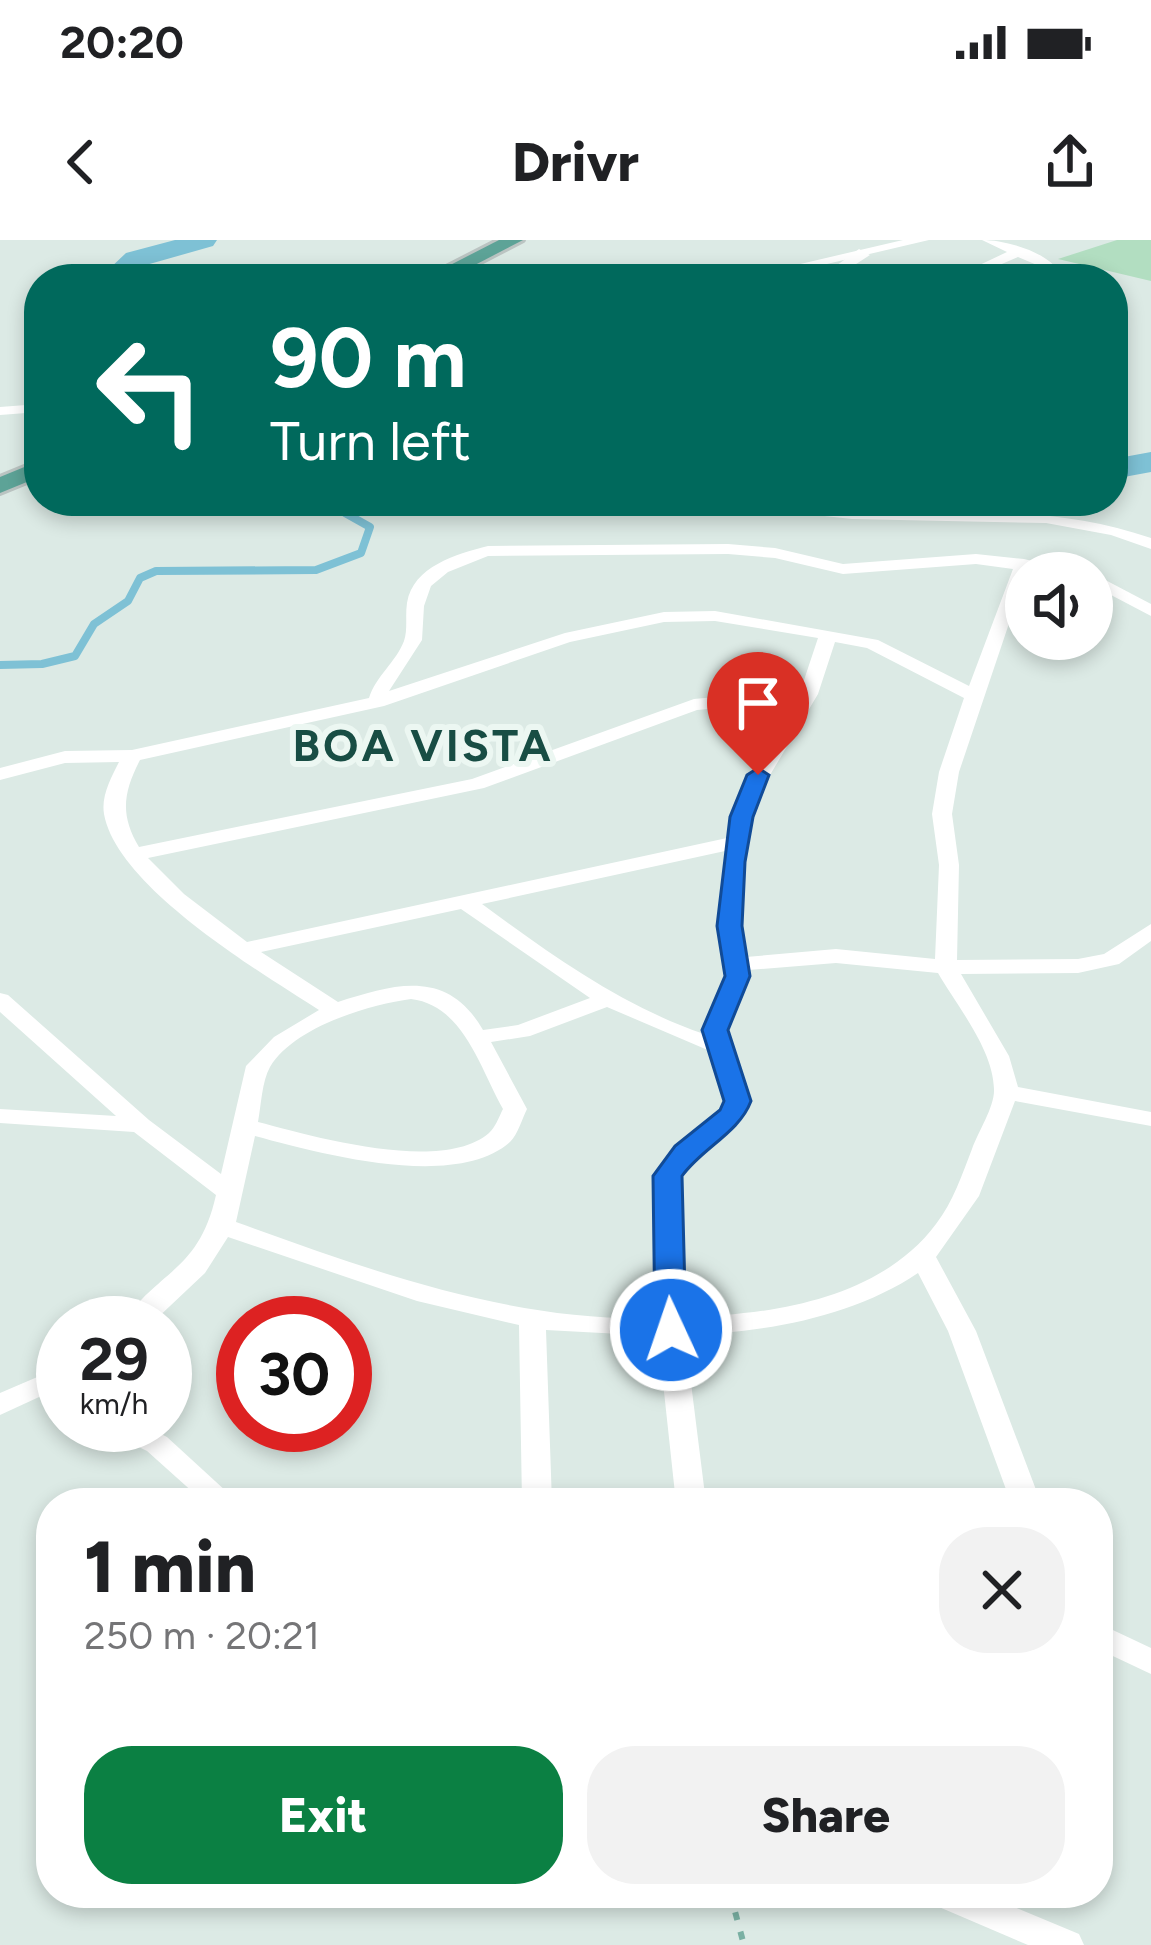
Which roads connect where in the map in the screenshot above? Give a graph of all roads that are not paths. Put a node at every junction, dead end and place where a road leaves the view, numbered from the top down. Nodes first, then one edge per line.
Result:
1 (514, 240) edge
2 (922, 240) edge
3 (988, 240) edge
4 (1019, 252) junction
5 (862, 254) junction
6 (464, 264) edge
7 (814, 264) edge
8 (824, 264) edge
9 (856, 264) edge
10 (991, 264) edge
11 (1035, 264) edge
12 (1052, 516) edge
13 (1151, 544) edge
14 (1005, 562) edge
15 (1113, 589) edge
16 (1151, 610) edge
17 (1005, 614) edge
18 (828, 635) junction
19 (809, 694) junction
20 (974, 696) junction
21 (377, 702) junction
22 (132, 757) junction
23 (0, 774) edge
24 (736, 842) junction
25 (135, 854) junction
26 (466, 902) junction
27 (1151, 931) edge
28 (242, 950) junction
29 (738, 964) junction
30 (946, 967) junction
31 (0, 1000) edge
32 (606, 1000) junction
33 (335, 1010) junction
34 (480, 1037) junction
35 (718, 1046) junction
36 (1007, 1092) junction
37 (0, 1116) edge
38 (1151, 1119) edge
39 (140, 1125) junction
40 (246, 1126) junction
41 (229, 1192) junction
42 (222, 1226) junction
43 (923, 1256) junction
44 (165, 1296) edge
45 (532, 1320) junction
46 (671, 1330) junction
47 (36, 1393) edge
48 (0, 1405) edge
49 (166, 1452) edge
50 (207, 1488) edge
51 (537, 1488) edge
52 (689, 1488) edge
53 (1020, 1488) edge
54 (1113, 1643) edge
55 (1151, 1662) edge
56 (979, 1908) edge
57 (1066, 1945) edge

1 - 6 main road
2 - 5 street
3 - 4 street
4 - 10 street
4 - 11 street
5 - 7 street
5 - 8 street
5 - 9 street
12 - 13 street
14 - 21 street
15 - 16 street
17 - 20 street
18 - 19 street
18 - 20 street
18 - 21 street
19 - 24 street
19 - 25 street
20 - 30 street
21 - 22 street
22 - 23 street
22 - 25 street
24 - 26 street
24 - 29 street
25 - 28 street
26 - 28 street
26 - 32 street
27 - 30 street
28 - 33 street
29 - 30 street
29 - 35 street
30 - 36 street
31 - 39 street
32 - 34 street
32 - 35 street
33 - 34 street
33 - 40 street
34 - 40 street
35 - 46 street
36 - 38 street
36 - 43 street
37 - 39 street
39 - 41 street
40 - 41 street
41 - 42 street
42 - 44 street
42 - 45 street
43 - 46 street
43 - 53 street
45 - 46 street
45 - 51 street
46 - 52 street
47 - 48 street
49 - 50 street
54 - 55 street
56 - 57 street

